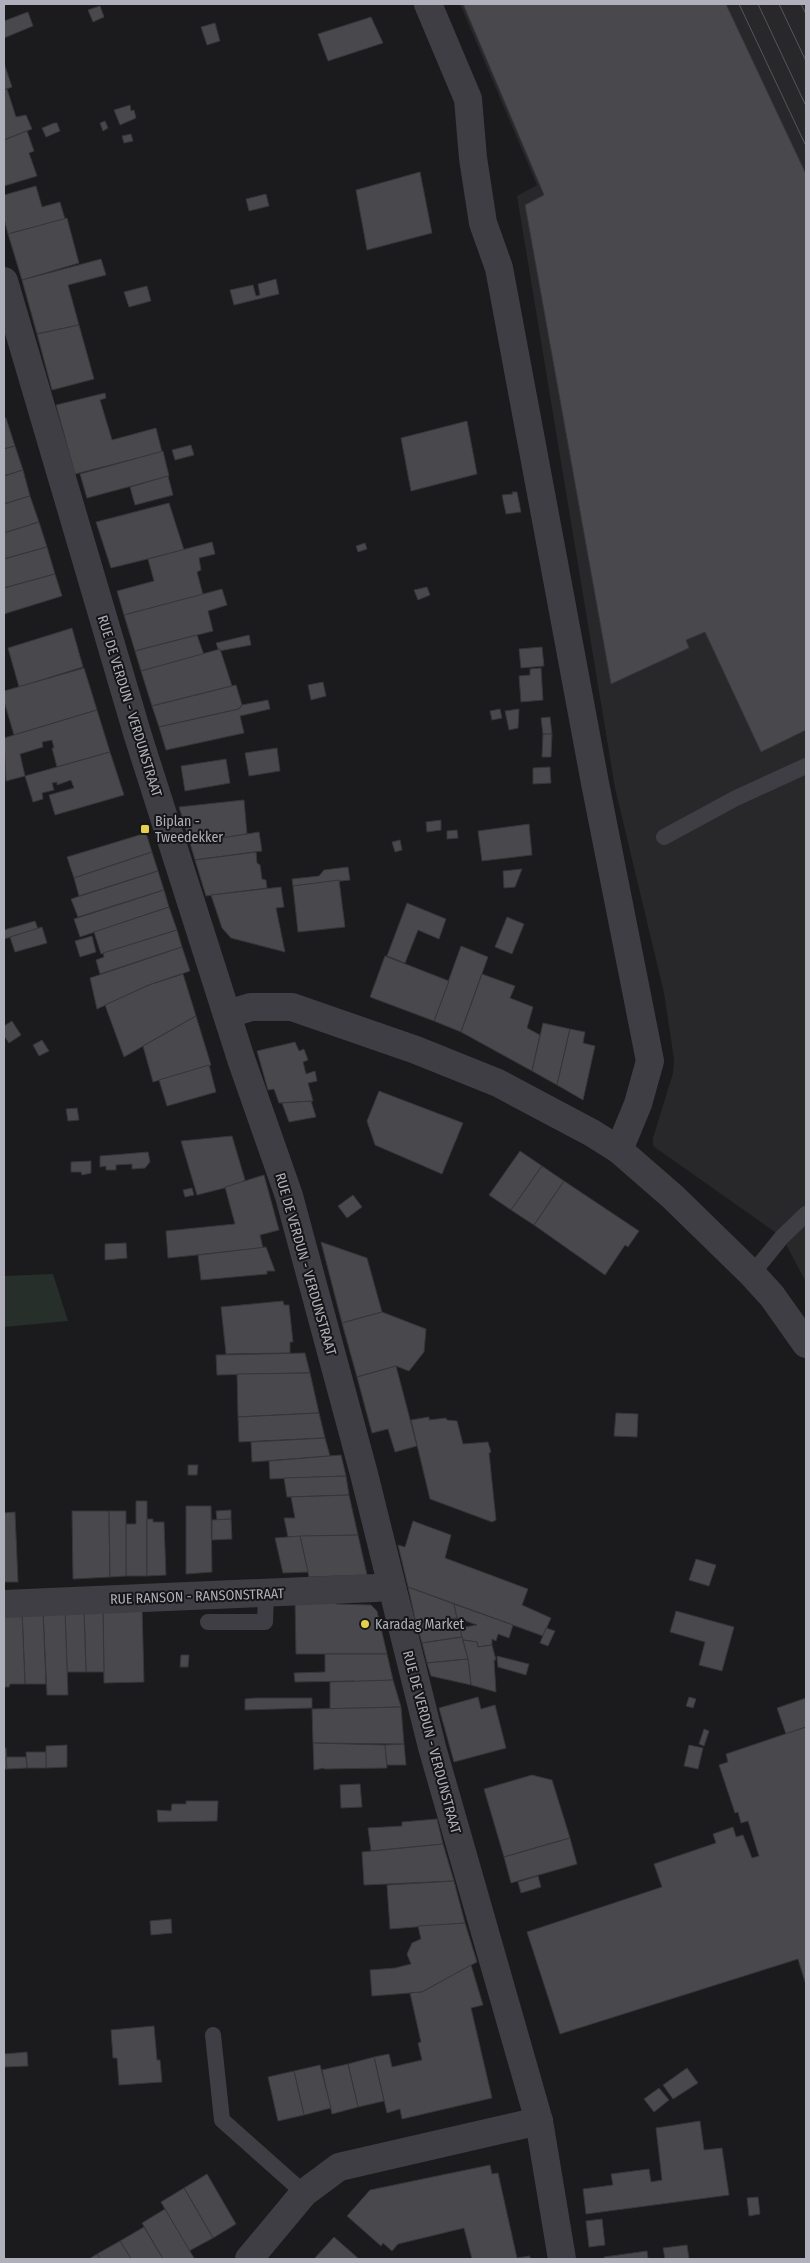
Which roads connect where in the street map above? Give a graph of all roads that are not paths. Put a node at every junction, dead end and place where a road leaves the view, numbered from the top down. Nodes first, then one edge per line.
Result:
1 (428, 4) edge
2 (4, 281) edge
3 (7, 308) edge
4 (806, 766) edge
5 (664, 837) dead end
6 (228, 1014) junction
7 (619, 1150) junction
8 (806, 1214) edge
9 (752, 1274) junction
10 (806, 1344) edge
11 (390, 1586) junction
12 (266, 1593) junction
13 (4, 1604) edge
14 (208, 1622) dead end
15 (213, 2035) dead end
16 (539, 2120) junction
17 (304, 2193) junction
18 (249, 2259) edge
19 (562, 2259) edge

1 - 7 street
2 - 3 street, RUE DE VERDUN - VERDUNSTRAAT
3 - 6 street, RUE DE VERDUN - VERDUNSTRAAT
4 - 5 lane
6 - 7 street
6 - 11 street, RUE DE VERDUN - VERDUNSTRAAT
7 - 9 street
8 - 9 lane
9 - 10 street
11 - 12 street, RUE RANSON - RANSONSTRAAT
11 - 16 street, RUE DE VERDUN - VERDUNSTRAAT
12 - 13 street, RUE RANSON - RANSONSTRAAT
12 - 14 lane
15 - 17 lane
16 - 17 street
16 - 19 street, RUE DE VERDUN - VERDUNSTRAAT
17 - 18 street

